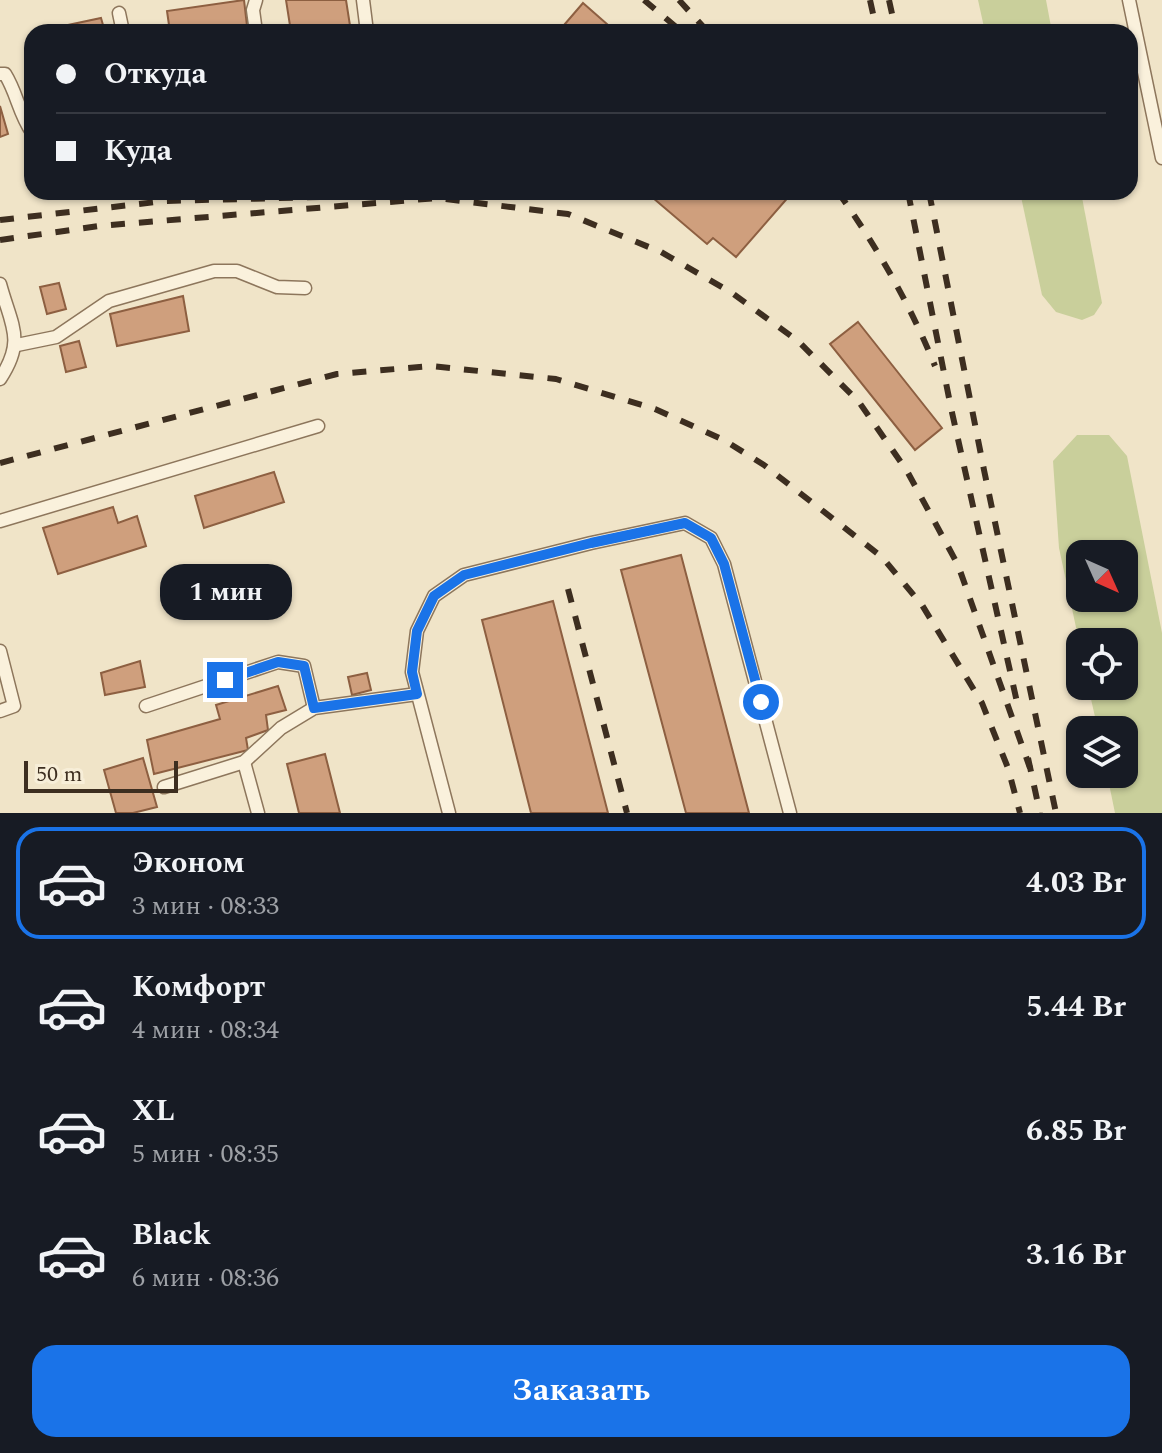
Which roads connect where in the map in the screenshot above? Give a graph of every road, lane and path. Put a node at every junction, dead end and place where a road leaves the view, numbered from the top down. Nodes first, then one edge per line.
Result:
1 (256, 0) edge
2 (363, 0) edge
3 (1129, 0) edge
4 (119, 13) dead end
5 (121, 24) edge
6 (255, 24) edge
7 (366, 24) edge
8 (1134, 24) edge
9 (1138, 43) edge
10 (0, 74) edge
11 (24, 120) edge
12 (1162, 158) edge
13 (0, 284) edge
14 (305, 288) dead end
15 (17, 345) junction
16 (0, 379) edge
17 (318, 426) dead end
18 (0, 521) edge
19 (0, 651) edge
20 (417, 694) junction
21 (146, 706) dead end
22 (314, 708) junction
23 (0, 711) edge
24 (244, 762) junction
25 (164, 787) dead end
26 (258, 813) edge
27 (449, 813) edge
28 (790, 813) edge

1 - 6 lane
2 - 7 lane
3 - 8 lane
4 - 5 lane
9 - 12 lane
10 - 11 lane
13 - 15 lane
14 - 15 lane
15 - 16 lane
17 - 18 lane
19 - 23 lane
20 - 22 lane
20 - 27 lane
20 - 28 lane
21 - 22 lane
22 - 24 lane
24 - 25 lane
24 - 26 lane

